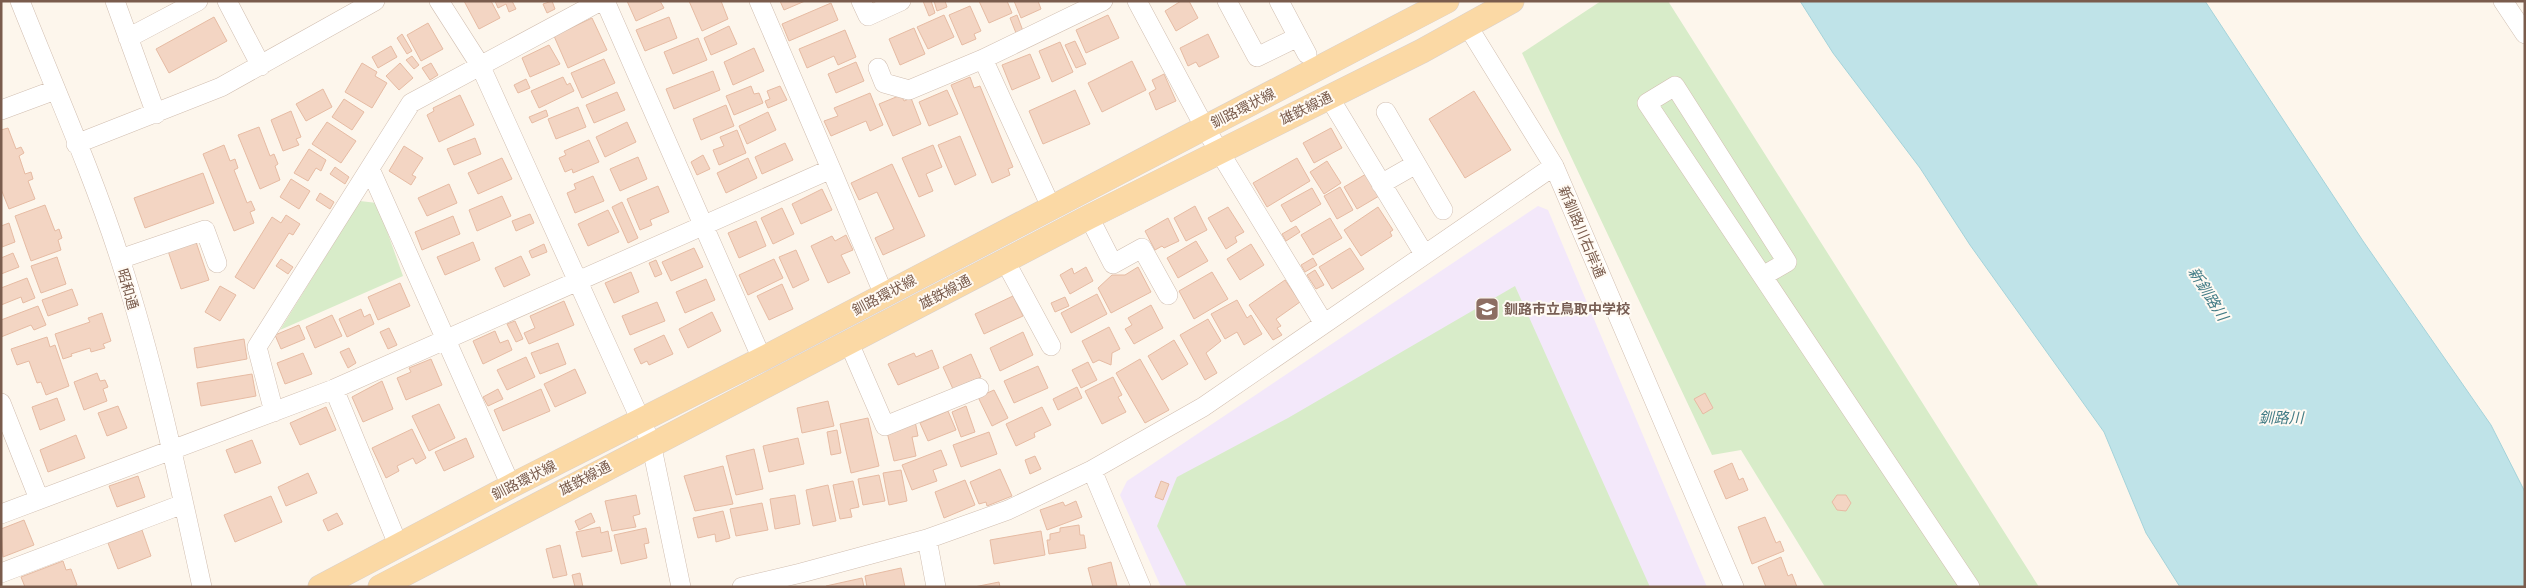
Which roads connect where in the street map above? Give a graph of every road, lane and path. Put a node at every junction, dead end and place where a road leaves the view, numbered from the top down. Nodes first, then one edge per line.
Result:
1 (20, 1) edge
2 (115, 1) edge
3 (198, 1) edge
4 (227, 1) edge
5 (375, 1) edge
6 (439, 1) edge
7 (603, 1) edge
8 (759, 1) edge
9 (861, 1) edge
10 (901, 1) edge
11 (1103, 1) edge
12 (1137, 1) edge
13 (1227, 1) edge
14 (1280, 1) edge
15 (1447, 1) edge
16 (1452, 1) edge
17 (1512, 1) edge
18 (2503, 1) edge
19 (1467, 25) junction
20 (2525, 34) edge
21 (1298, 37) junction
22 (128, 38) junction
23 (1307, 54) dead end
24 (983, 59) junction
25 (480, 65) junction
26 (261, 66) junction
27 (878, 68) dead end
28 (55, 90) junction
29 (1329, 97) junction
30 (1, 110) edge
31 (1386, 112) dead end
32 (156, 114) junction
33 (1206, 128) junction
34 (76, 144) junction
35 (1219, 150) junction
36 (1416, 164) junction
37 (1554, 166) junction
38 (831, 168) junction
39 (370, 169) junction
40 (1382, 184) junction
41 (1052, 207) junction
42 (1443, 210) dead end
43 (1089, 217) junction
44 (704, 225) junction
45 (1424, 254) junction
46 (120, 259) junction
47 (1005, 260) junction
48 (217, 262) dead end
49 (1763, 276) junction
50 (578, 282) junction
51 (884, 295) junction
52 (1168, 295) dead end
53 (1323, 322) junction
54 (446, 341) junction
55 (849, 343) junction
56 (1051, 346) dead end
57 (762, 359) junction
58 (979, 388) dead end
59 (334, 390) junction
60 (1, 403) edge
61 (274, 412) junction
62 (641, 421) junction
63 (652, 443) junction
64 (173, 449) junction
65 (1092, 470) junction
66 (512, 486) junction
67 (40, 499) junction
68 (183, 504) junction
69 (1, 514) edge
70 (927, 539) junction
71 (399, 547) junction
72 (1, 573) edge
73 (803, 580) edge
74 (388, 585) edge
75 (202, 587) edge
76 (320, 587) edge
77 (681, 587) edge
78 (742, 587) edge
79 (936, 587) edge
80 (1141, 587) edge
81 (1734, 587) edge
82 (1970, 587) edge

1 - 28 street, 昭和通
2 - 22 street
3 - 22 street
4 - 26 street
5 - 26 street
6 - 25 street
7 - 25 street
7 - 44 street
8 - 38 street
9 - 10 street
11 - 24 street
12 - 33 street
13 - 21 street
14 - 21 street
15 - 33 main road, 釧路環状線
16 - 19 main road
17 - 19 main road, 雄鉄線通
18 - 20 street
19 - 29 main road, 雄鉄線通
19 - 37 street, 新釧路川右岸通
21 - 23 street
22 - 32 street
24 - 27 street
24 - 41 street
25 - 39 street
25 - 50 street
26 - 32 street
28 - 30 street
28 - 34 street, 昭和通
29 - 35 main road, 雄鉄線通
29 - 40 street
31 - 36 street
32 - 34 street
33 - 35 street
33 - 41 main road, 釧路環状線
34 - 46 street, 昭和通
35 - 43 main road, 雄鉄線通
35 - 53 street
36 - 40 street
36 - 42 street
37 - 45 street
37 - 81 street, 新釧路川右岸通
38 - 44 street
38 - 51 street
39 - 54 street
39 - 61 street
40 - 45 street
41 - 51 main road, 釧路環状線
43 - 47 main road, 雄鉄線通
43 - 52 street
44 - 50 street
44 - 57 street
45 - 53 street
46 - 48 street
46 - 64 street, 昭和通
47 - 55 main road, 雄鉄線通
47 - 56 street
49 - 49 street
49 - 82 street
50 - 54 street
50 - 62 street
51 - 57 main road, 釧路環状線
53 - 65 street
54 - 59 street
54 - 66 street
55 - 58 street
55 - 63 main road, 雄鉄線通
57 - 62 main road, 釧路環状線
59 - 61 street
59 - 71 street
60 - 67 street
61 - 64 street
62 - 63 street
62 - 66 main road, 釧路環状線
63 - 74 main road, 雄鉄線通
63 - 77 street
64 - 67 street
64 - 68 street, 昭和通
65 - 70 street
65 - 80 street
66 - 71 main road, 釧路環状線
67 - 69 street
68 - 72 street
68 - 75 street, 昭和通
70 - 73 street
70 - 79 street
71 - 76 main road, 釧路環状線
73 - 78 street

